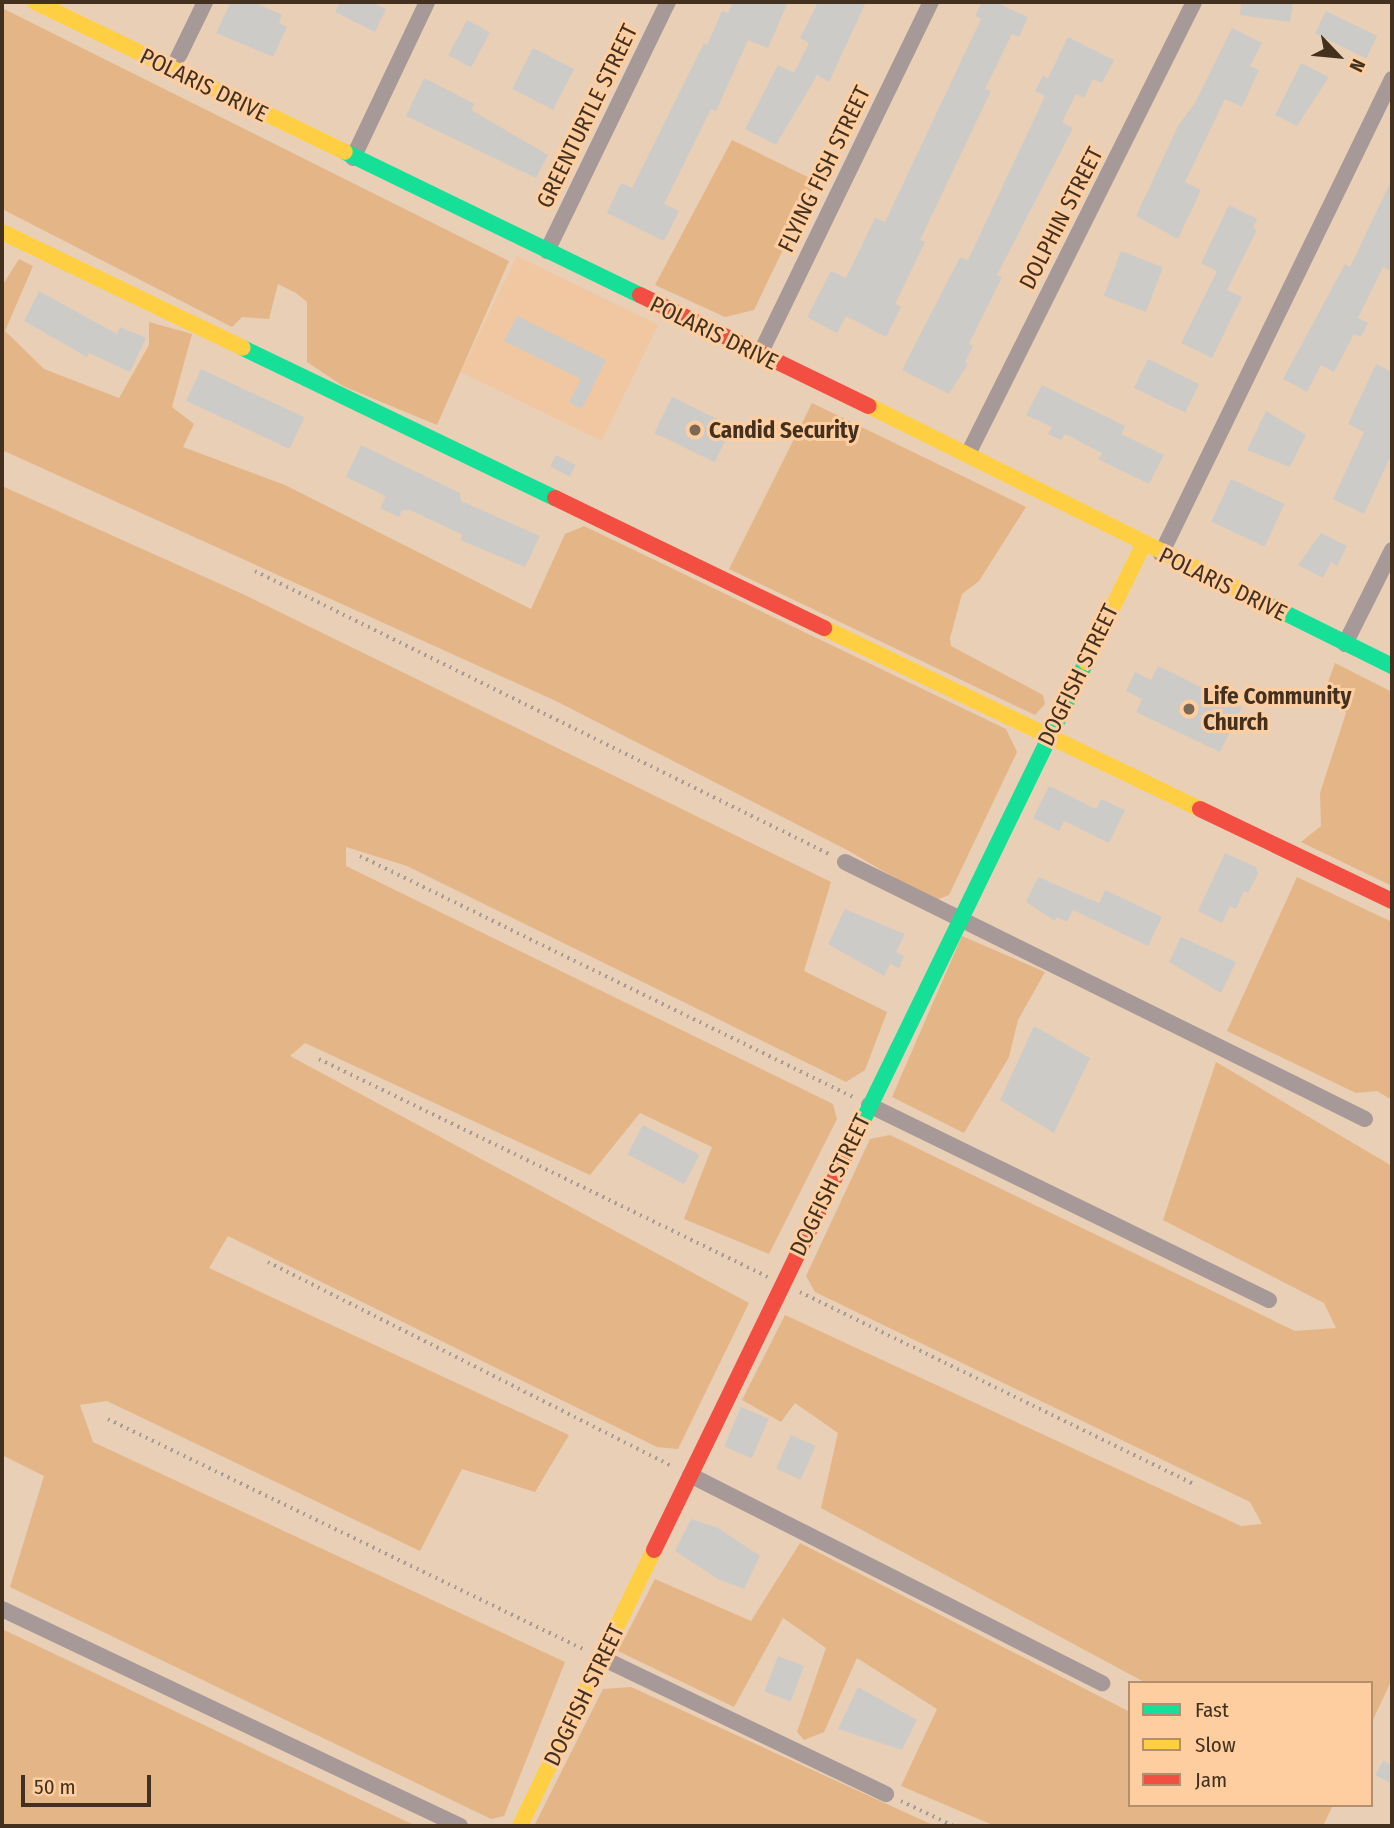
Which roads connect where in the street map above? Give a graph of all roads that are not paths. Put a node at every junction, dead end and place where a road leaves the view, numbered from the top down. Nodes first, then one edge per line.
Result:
1 (35, 2) edge
2 (205, 2) edge
3 (427, 2) edge
4 (668, 2) edge
5 (931, 2) edge
6 (1194, 2) edge
7 (172, 70) junction
8 (1392, 79) edge
9 (353, 158) junction
10 (2, 232) edge
11 (547, 251) junction
12 (759, 356) junction
13 (968, 454) junction
14 (1143, 545) junction
15 (1392, 550) edge
16 (1161, 554) junction
17 (1345, 644) junction
18 (1392, 666) edge
19 (1046, 738) junction
20 (845, 862) road end
21 (1392, 901) edge
22 (959, 918) junction
23 (869, 1105) junction
24 (1365, 1119) dead end
25 (1269, 1300) dead end
26 (690, 1475) junction
27 (2, 1609) edge
28 (601, 1658) junction
29 (1102, 1683) dead end
30 (886, 1794) road end
31 (460, 1826) edge
32 (520, 1826) edge

1 - 7 street, POLARIS DRIVE
2 - 7 street
3 - 9 street
4 - 11 street, GREENTURTLE STREET
5 - 12 street, FLYING FISH STREET
6 - 13 street, DOLPHIN STREET
7 - 9 street, POLARIS DRIVE
8 - 16 street
9 - 11 street, POLARIS DRIVE
10 - 19 street
11 - 12 street, POLARIS DRIVE
12 - 13 street, POLARIS DRIVE
13 - 14 street, POLARIS DRIVE
14 - 16 street, POLARIS DRIVE
14 - 19 street, DOGFISH STREET
15 - 17 street
16 - 17 street, POLARIS DRIVE
17 - 18 street, POLARIS DRIVE
19 - 21 street
19 - 22 street, DOGFISH STREET
20 - 22 street
22 - 23 street, DOGFISH STREET
22 - 24 street
23 - 25 street
23 - 26 street, DOGFISH STREET
26 - 28 street, DOGFISH STREET
26 - 29 street
27 - 31 street
28 - 30 street
28 - 32 street, DOGFISH STREET

